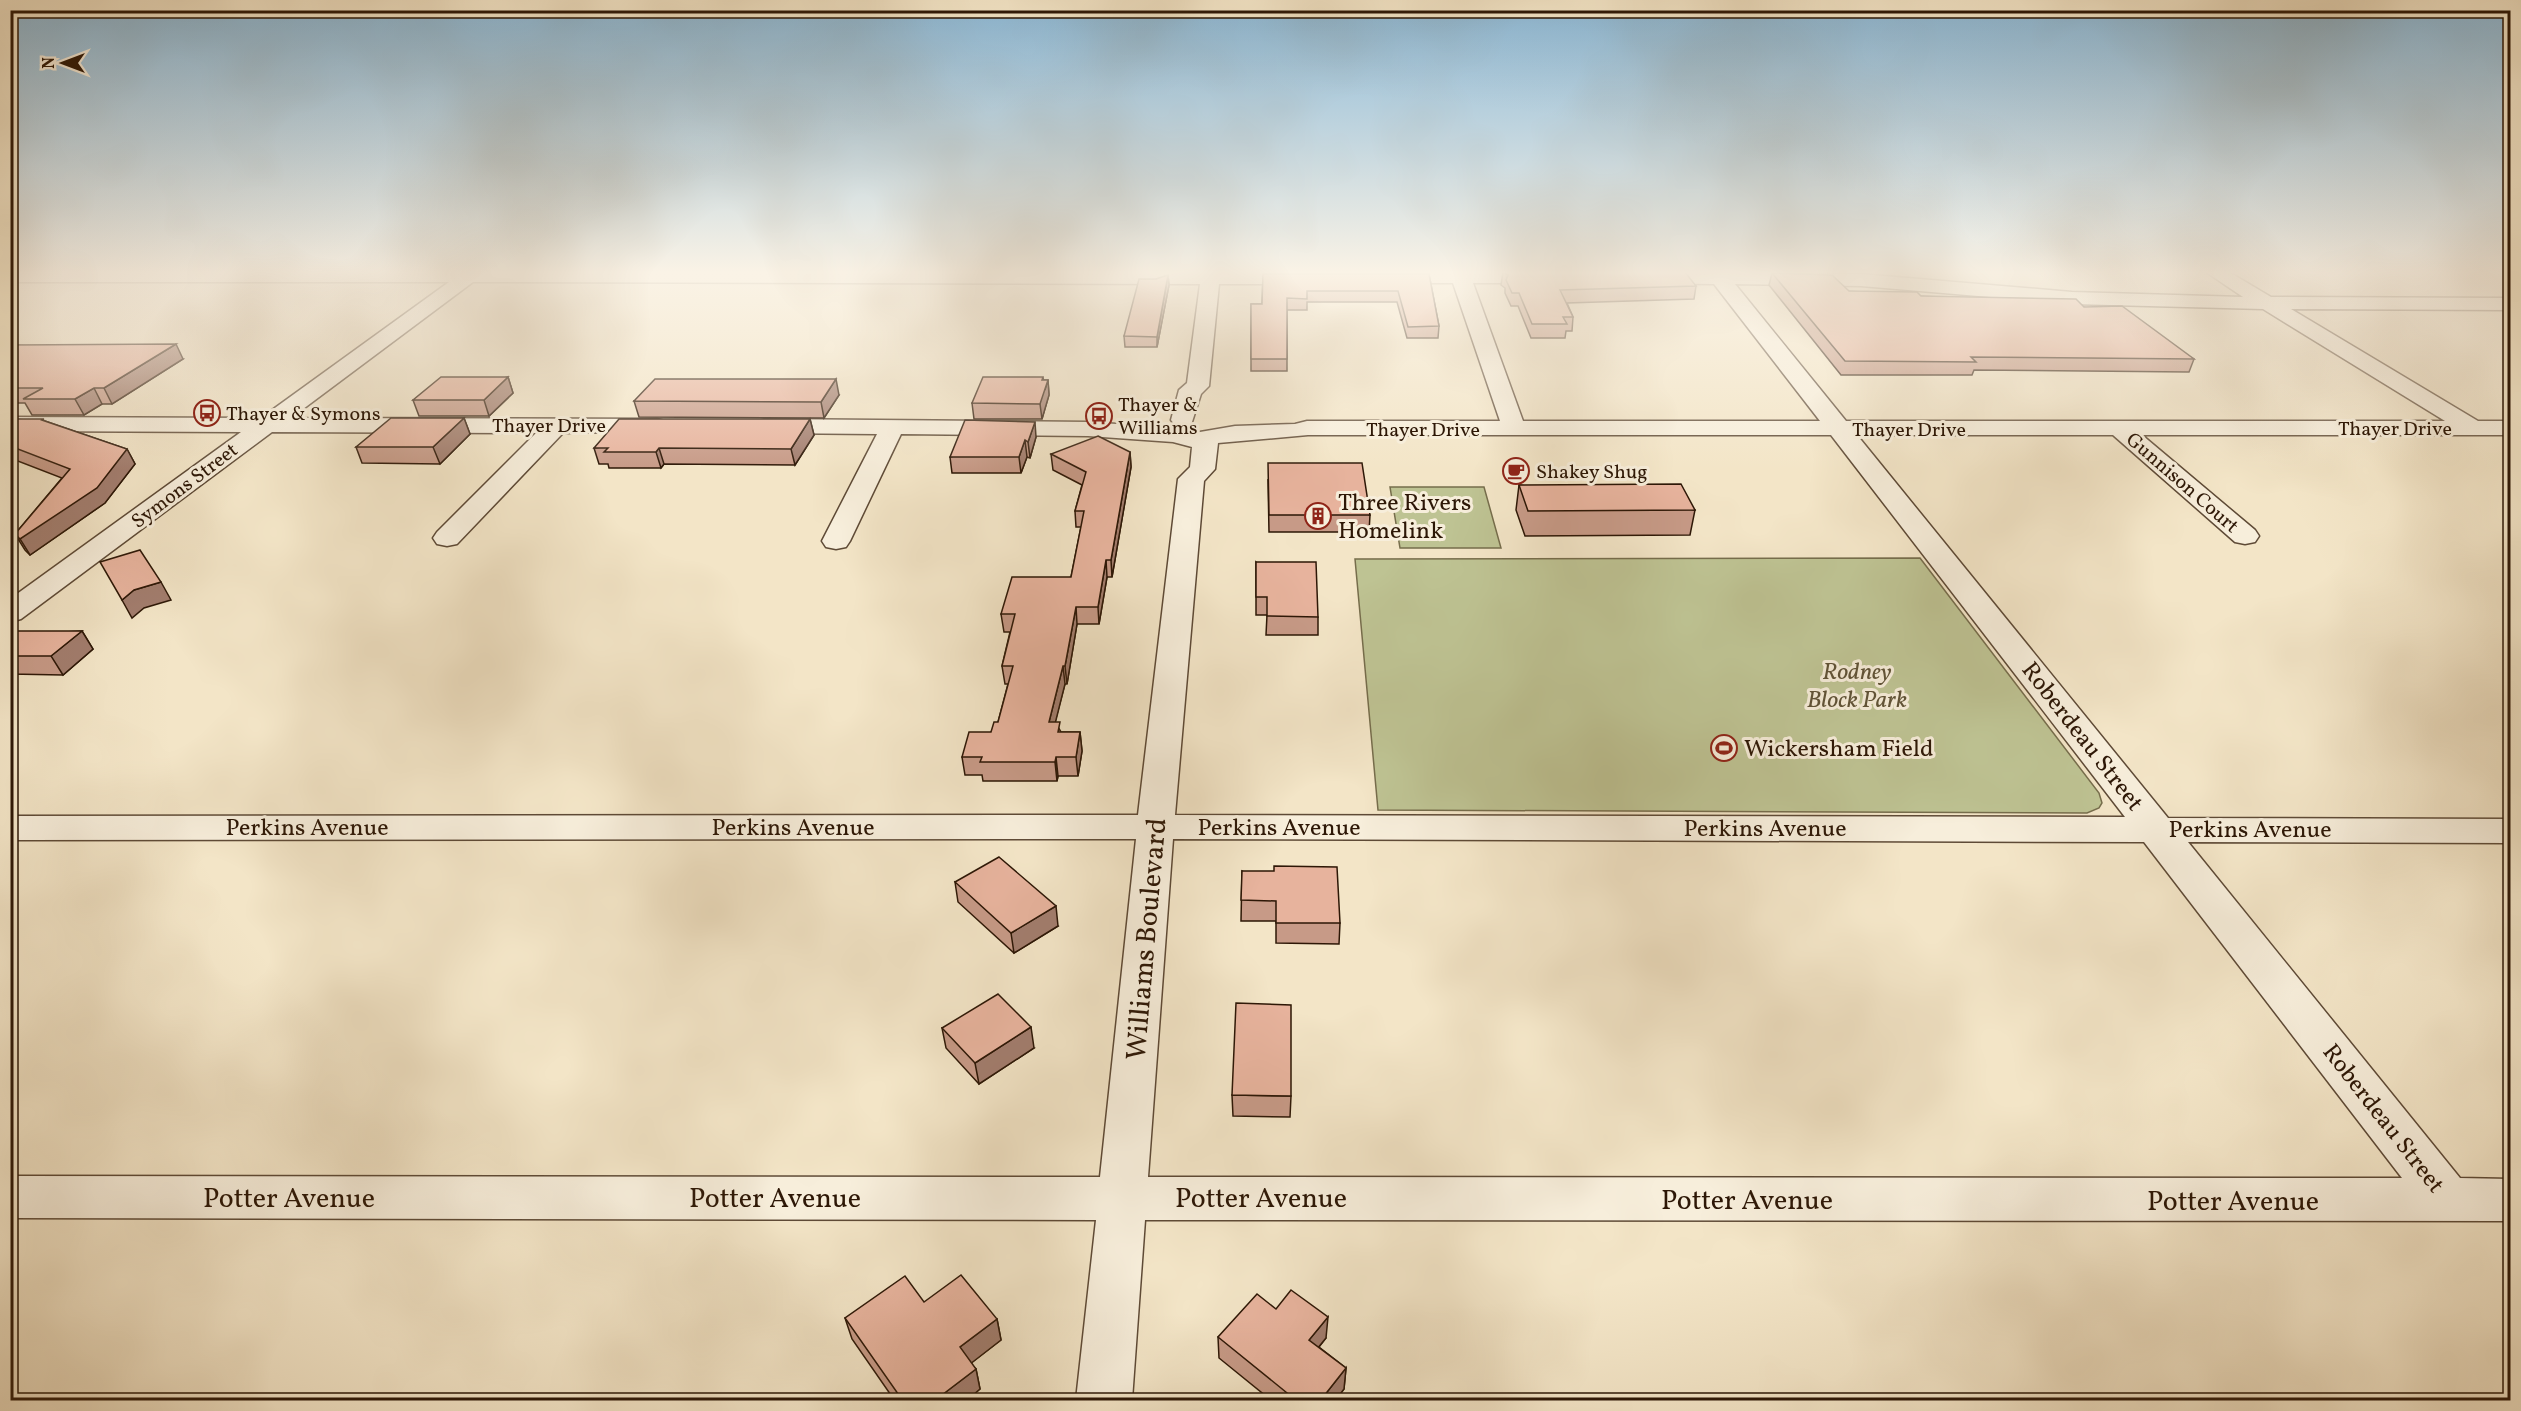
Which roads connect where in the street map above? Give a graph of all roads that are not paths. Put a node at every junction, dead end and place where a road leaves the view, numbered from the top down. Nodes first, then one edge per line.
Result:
1 (385, 338) edge
2 (1203, 338) edge
3 (1482, 338) edge
4 (1768, 338) edge
5 (2324, 338) edge
6 (10, 424) edge
7 (266, 424) junction
8 (557, 425) junction
9 (684, 426) edge
10 (742, 426) edge
11 (893, 426) junction
12 (1514, 428) junction
13 (2472, 428) junction
14 (2511, 428) edge
15 (1195, 429) junction
16 (1841, 429) junction
17 (2120, 429) junction
18 (2511, 451) edge
19 (2246, 536) dead end
20 (447, 538) dead end
21 (836, 541) dead end
22 (10, 613) edge
23 (1155, 827) junction
24 (10, 828) edge
25 (2156, 829) junction
26 (2511, 831) edge
27 (10, 1197) edge
28 (1123, 1197) junction
29 (2511, 1200) edge
30 (2449, 1201) junction
31 (1104, 1401) edge

1 - 7 street, Symons Street
2 - 15 street, Williams Boulevard
3 - 12 street
4 - 16 street, Roberdeau Street
5 - 13 street
6 - 7 street, Thayer Drive
7 - 8 street, Thayer Drive
7 - 22 street, Symons Street
8 - 9 street, Thayer Drive
8 - 20 street
10 - 11 street, Thayer Drive
11 - 15 street, Thayer Drive
11 - 21 street
12 - 15 street, Thayer Drive
12 - 16 street, Thayer Drive
13 - 14 street, Thayer Drive
13 - 17 street, Thayer Drive
13 - 18 street
15 - 23 street, Williams Boulevard
16 - 17 street, Thayer Drive
16 - 25 street, Roberdeau Street
17 - 19 street, Gunnison Court
23 - 24 street, Perkins Avenue
23 - 25 street, Perkins Avenue
23 - 28 street, Williams Boulevard
25 - 26 street, Perkins Avenue
25 - 30 street, Roberdeau Street
27 - 28 street, Potter Avenue
28 - 30 street, Potter Avenue
28 - 31 street, Williams Boulevard
29 - 30 street, Potter Avenue

